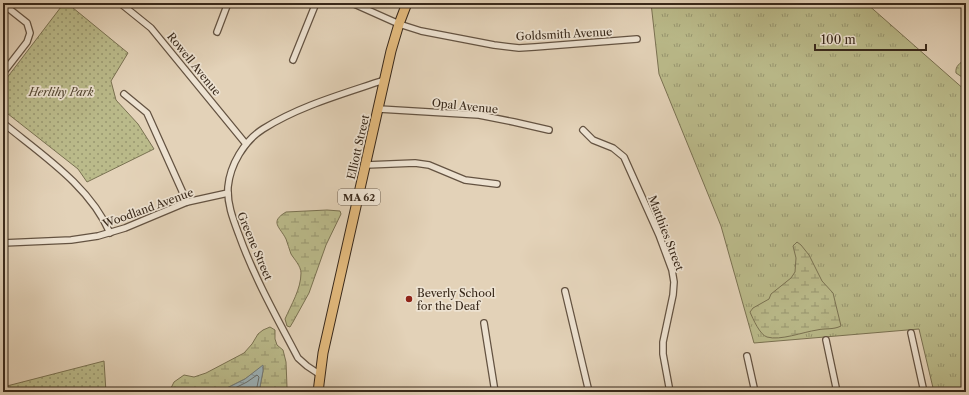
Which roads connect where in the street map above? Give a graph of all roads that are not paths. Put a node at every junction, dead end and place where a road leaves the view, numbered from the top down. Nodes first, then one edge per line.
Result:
1 (120, 3) edge
2 (228, 3) edge
3 (316, 3) edge
4 (352, 3) edge
5 (407, 3) edge
6 (3, 4) edge
7 (399, 24) junction
8 (217, 32) dead end
9 (637, 39) dead end
10 (294, 60) dead end
11 (3, 73) edge
12 (384, 80) junction
13 (124, 94) dead end
14 (379, 109) junction
15 (3, 123) edge
16 (548, 130) dead end
17 (583, 130) dead end
18 (246, 144) junction
19 (366, 165) junction
20 (497, 184) dead end
21 (228, 193) junction
22 (187, 202) junction
23 (110, 233) junction
24 (3, 243) edge
25 (565, 291) dead end
26 (484, 323) dead end
27 (911, 333) dead end
28 (826, 340) dead end
29 (747, 356) dead end
30 (319, 374) junction
31 (318, 392) edge
32 (495, 392) edge
33 (589, 392) edge
34 (670, 392) edge
35 (755, 392) edge
36 (837, 392) edge
37 (924, 392) edge

1 - 18 street, Rowell Avenue
2 - 8 street
3 - 10 street
4 - 7 street, Goldsmith Avenue
5 - 7 main road, Elliott Street / MA 62
6 - 11 street
7 - 9 street, Goldsmith Avenue
7 - 12 main road, Elliott Street / MA 62
12 - 14 main road, Elliott Street / MA 62
12 - 18 street, Greene Street
13 - 22 street
14 - 16 street, Opal Avenue
14 - 19 main road, Elliott Street / MA 62
15 - 23 street
17 - 34 street, Matthies Street
18 - 21 street, Greene Street
19 - 20 street
19 - 30 main road, Elliott Street / MA 62
21 - 22 street, Woodland Avenue
21 - 30 street, Greene Street
22 - 23 street, Woodland Avenue
23 - 24 street, Woodland Avenue
25 - 33 street
26 - 32 street
27 - 37 street
28 - 36 street
29 - 35 street
30 - 31 main road, Elliott Street / MA 62

